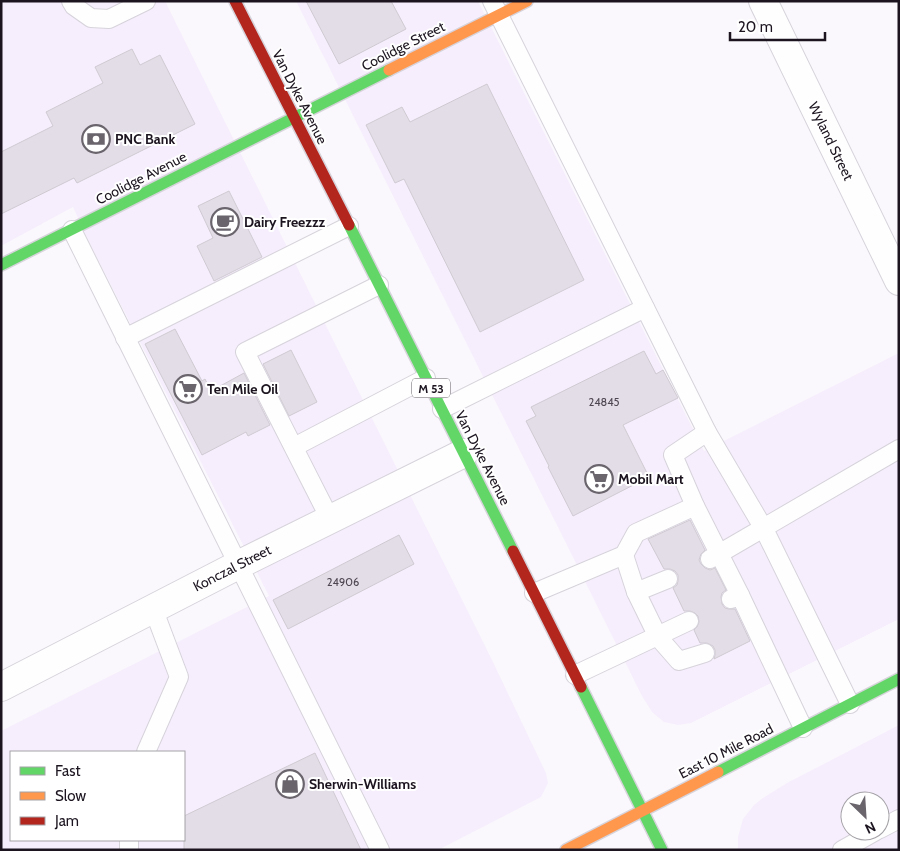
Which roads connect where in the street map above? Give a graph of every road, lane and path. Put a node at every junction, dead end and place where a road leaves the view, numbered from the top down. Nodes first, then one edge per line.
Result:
1 (71, 1) edge
2 (146, 1) edge
3 (235, 1) edge
4 (526, 1) edge
5 (763, 1) edge
6 (496, 8) edge
7 (294, 118) junction
8 (349, 226) junction
9 (72, 230) junction
10 (1, 265) edge
11 (899, 281) edge
12 (379, 285) junction
13 (645, 308) junction
14 (125, 338) junction
15 (426, 378) junction
16 (442, 409) junction
17 (707, 432) junction
18 (294, 447) junction
19 (899, 449) edge
20 (464, 453) junction
21 (695, 506) junction
22 (330, 519) junction
23 (764, 528) junction
24 (624, 554) junction
25 (715, 557) junction
26 (238, 565) junction
27 (668, 579) dead end
28 (636, 592) junction
29 (534, 593) junction
30 (153, 608) junction
31 (689, 621) dead end
32 (658, 636) junction
33 (705, 653) dead end
34 (575, 676) junction
35 (899, 679) edge
36 (1, 686) edge
37 (850, 704) junction
38 (803, 728) junction
39 (146, 751) edge
40 (642, 811) junction
41 (858, 841) edge
42 (380, 850) edge
43 (566, 850) edge
44 (662, 850) edge
45 (842, 850) edge

1 - 2 lane
3 - 7 main road, Van Dyke Avenue / M 53
4 - 6 main road, Coolidge Street
5 - 11 street, Wyland Street
6 - 7 main road, Coolidge Street
6 - 13 lane
7 - 8 main road, Van Dyke Avenue / M 53
7 - 9 main road, Coolidge Avenue
8 - 12 main road, Van Dyke Avenue / M 53
8 - 14 lane
9 - 10 main road, Coolidge Avenue
9 - 14 lane
12 - 15 main road, Van Dyke Avenue / M 53
12 - 18 lane
13 - 16 lane
13 - 17 lane
14 - 26 lane
15 - 16 main road, Van Dyke Avenue / M 53
15 - 18 lane
16 - 20 main road, Van Dyke Avenue / M 53
17 - 21 lane
17 - 23 lane
18 - 22 lane
19 - 23 lane
20 - 22 street, Konczal Street
20 - 29 main road, Van Dyke Avenue / M 53
21 - 24 lane
21 - 25 lane
22 - 26 street, Konczal Street
23 - 25 lane
23 - 37 lane
24 - 28 lane
24 - 29 lane
25 - 38 lane
26 - 30 street, Konczal Street
26 - 42 lane
27 - 28 lane
28 - 32 lane
29 - 34 main road, Van Dyke Avenue / M 53
30 - 36 street, Konczal Street
30 - 39 lane
31 - 32 lane
32 - 33 lane
32 - 34 lane
34 - 40 main road, Van Dyke Avenue / M 53
35 - 37 main road, East 10 Mile Road
37 - 38 main road, East 10 Mile Road
38 - 40 main road, East 10 Mile Road
40 - 43 main road, East 10 Mile Road
40 - 44 main road, Van Dyke Avenue / M 53
41 - 45 lane

